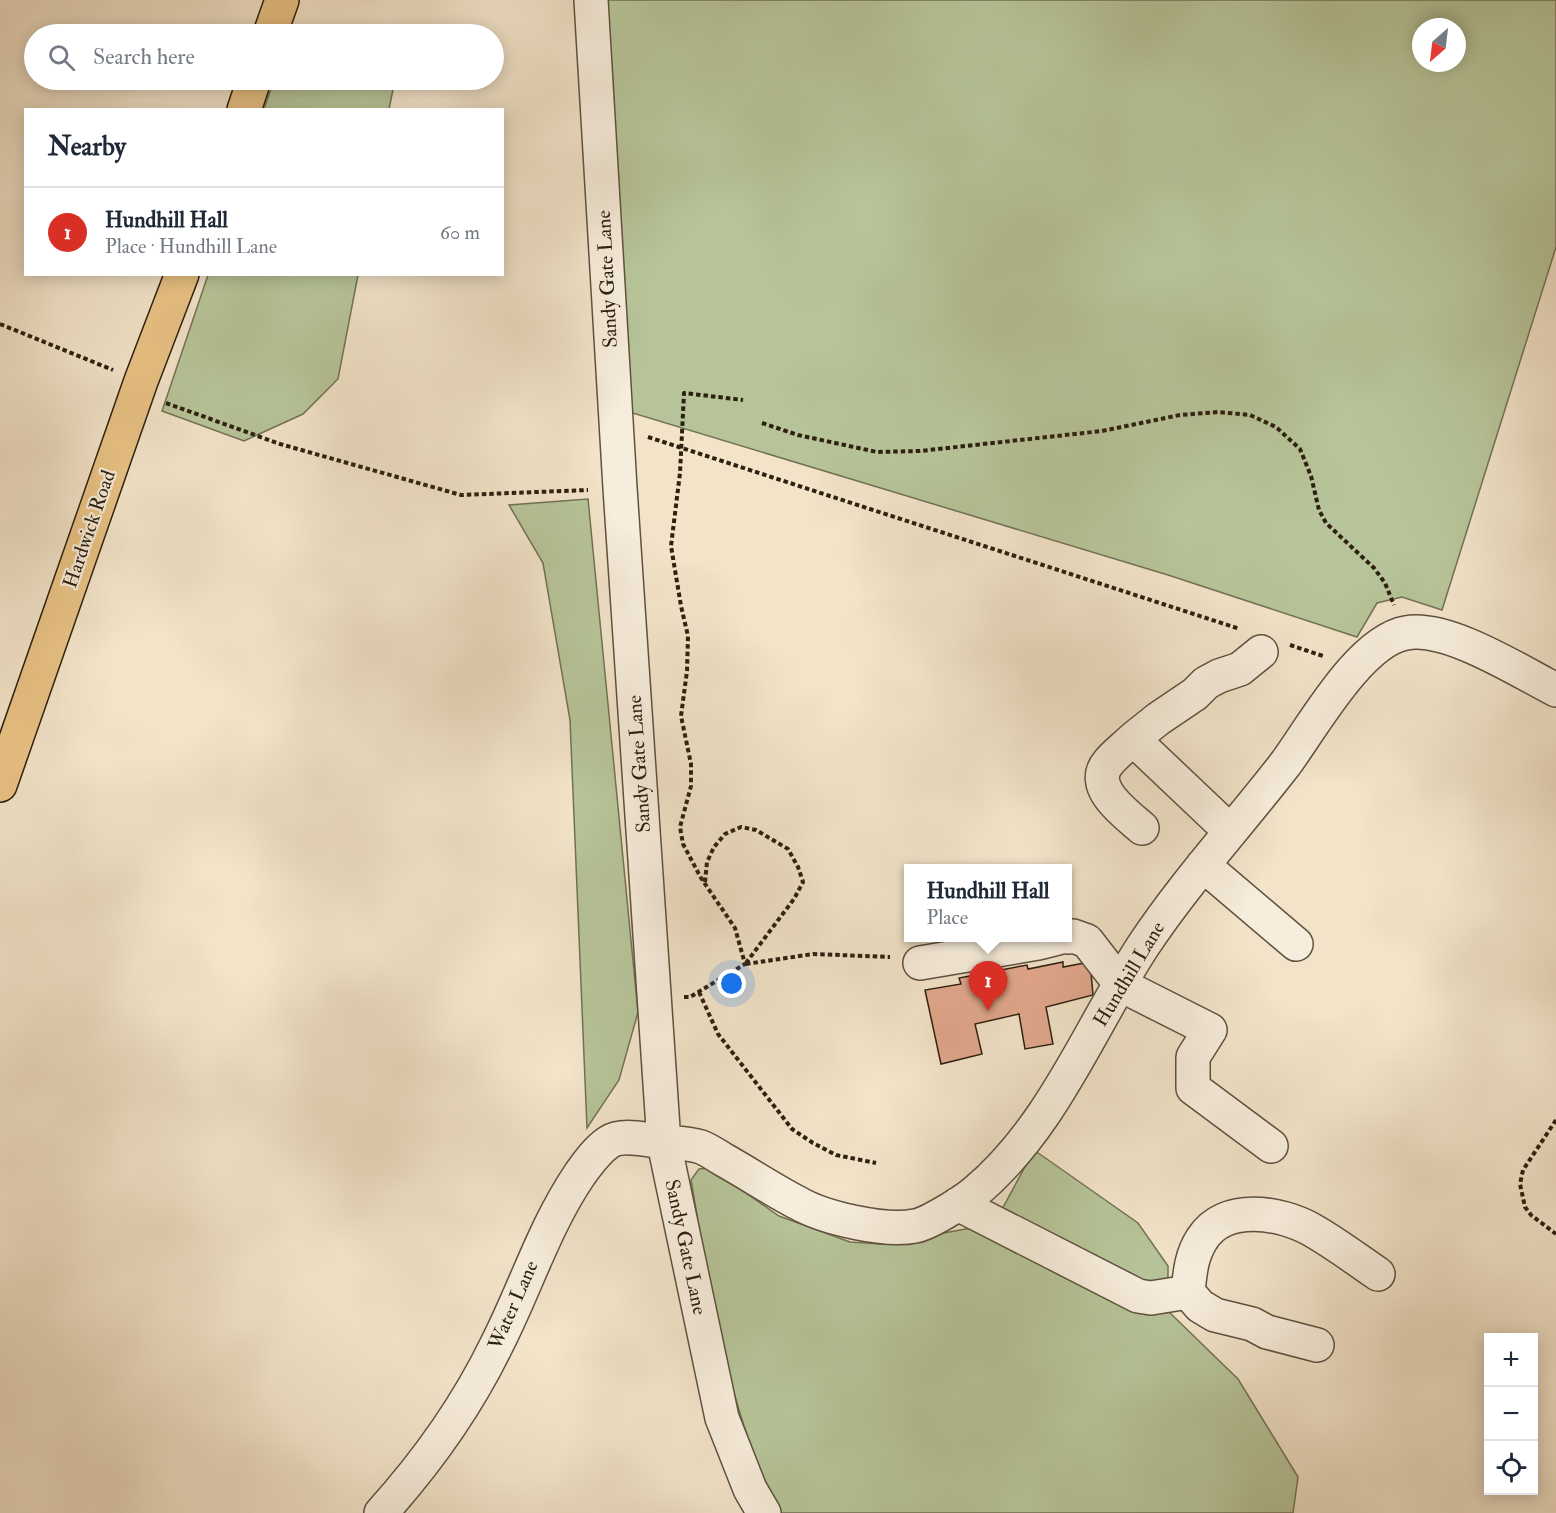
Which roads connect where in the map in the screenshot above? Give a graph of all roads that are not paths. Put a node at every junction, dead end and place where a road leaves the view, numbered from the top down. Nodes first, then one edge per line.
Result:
1 (282, 0) edge
2 (591, 0) edge
3 (274, 24) edge
4 (251, 90) edge
5 (245, 108) edge
6 (181, 276) edge
7 (1264, 642) road end
8 (1556, 690) edge
9 (1133, 739) junction
10 (0, 785) edge
11 (1142, 828) dead end
12 (1230, 831) junction
13 (1203, 865) junction
14 (1072, 936) edge
15 (1042, 942) edge
16 (1296, 944) dead end
17 (920, 963) road end
18 (1121, 985) junction
19 (664, 1143) junction
20 (1270, 1146) dead end
21 (958, 1204) junction
22 (1378, 1274) dead end
23 (1188, 1292) junction
24 (1317, 1345) dead end
25 (381, 1513) edge
26 (764, 1513) edge

1 - 3 main road
2 - 19 street, Sandy Gate Lane
4 - 5 main road
6 - 10 main road, Hardwick Road
7 - 9 street
8 - 12 street, Hundhill Lane
9 - 11 street
9 - 12 street
12 - 13 street, Hundhill Lane
13 - 16 street
13 - 18 street, Hundhill Lane
14 - 18 street
15 - 17 street
18 - 20 street
18 - 21 street, Hundhill Lane
19 - 21 street, Hundhill Lane
19 - 25 street, Water Lane
19 - 26 street, Sandy Gate Lane
21 - 23 street
22 - 23 street
23 - 24 street

